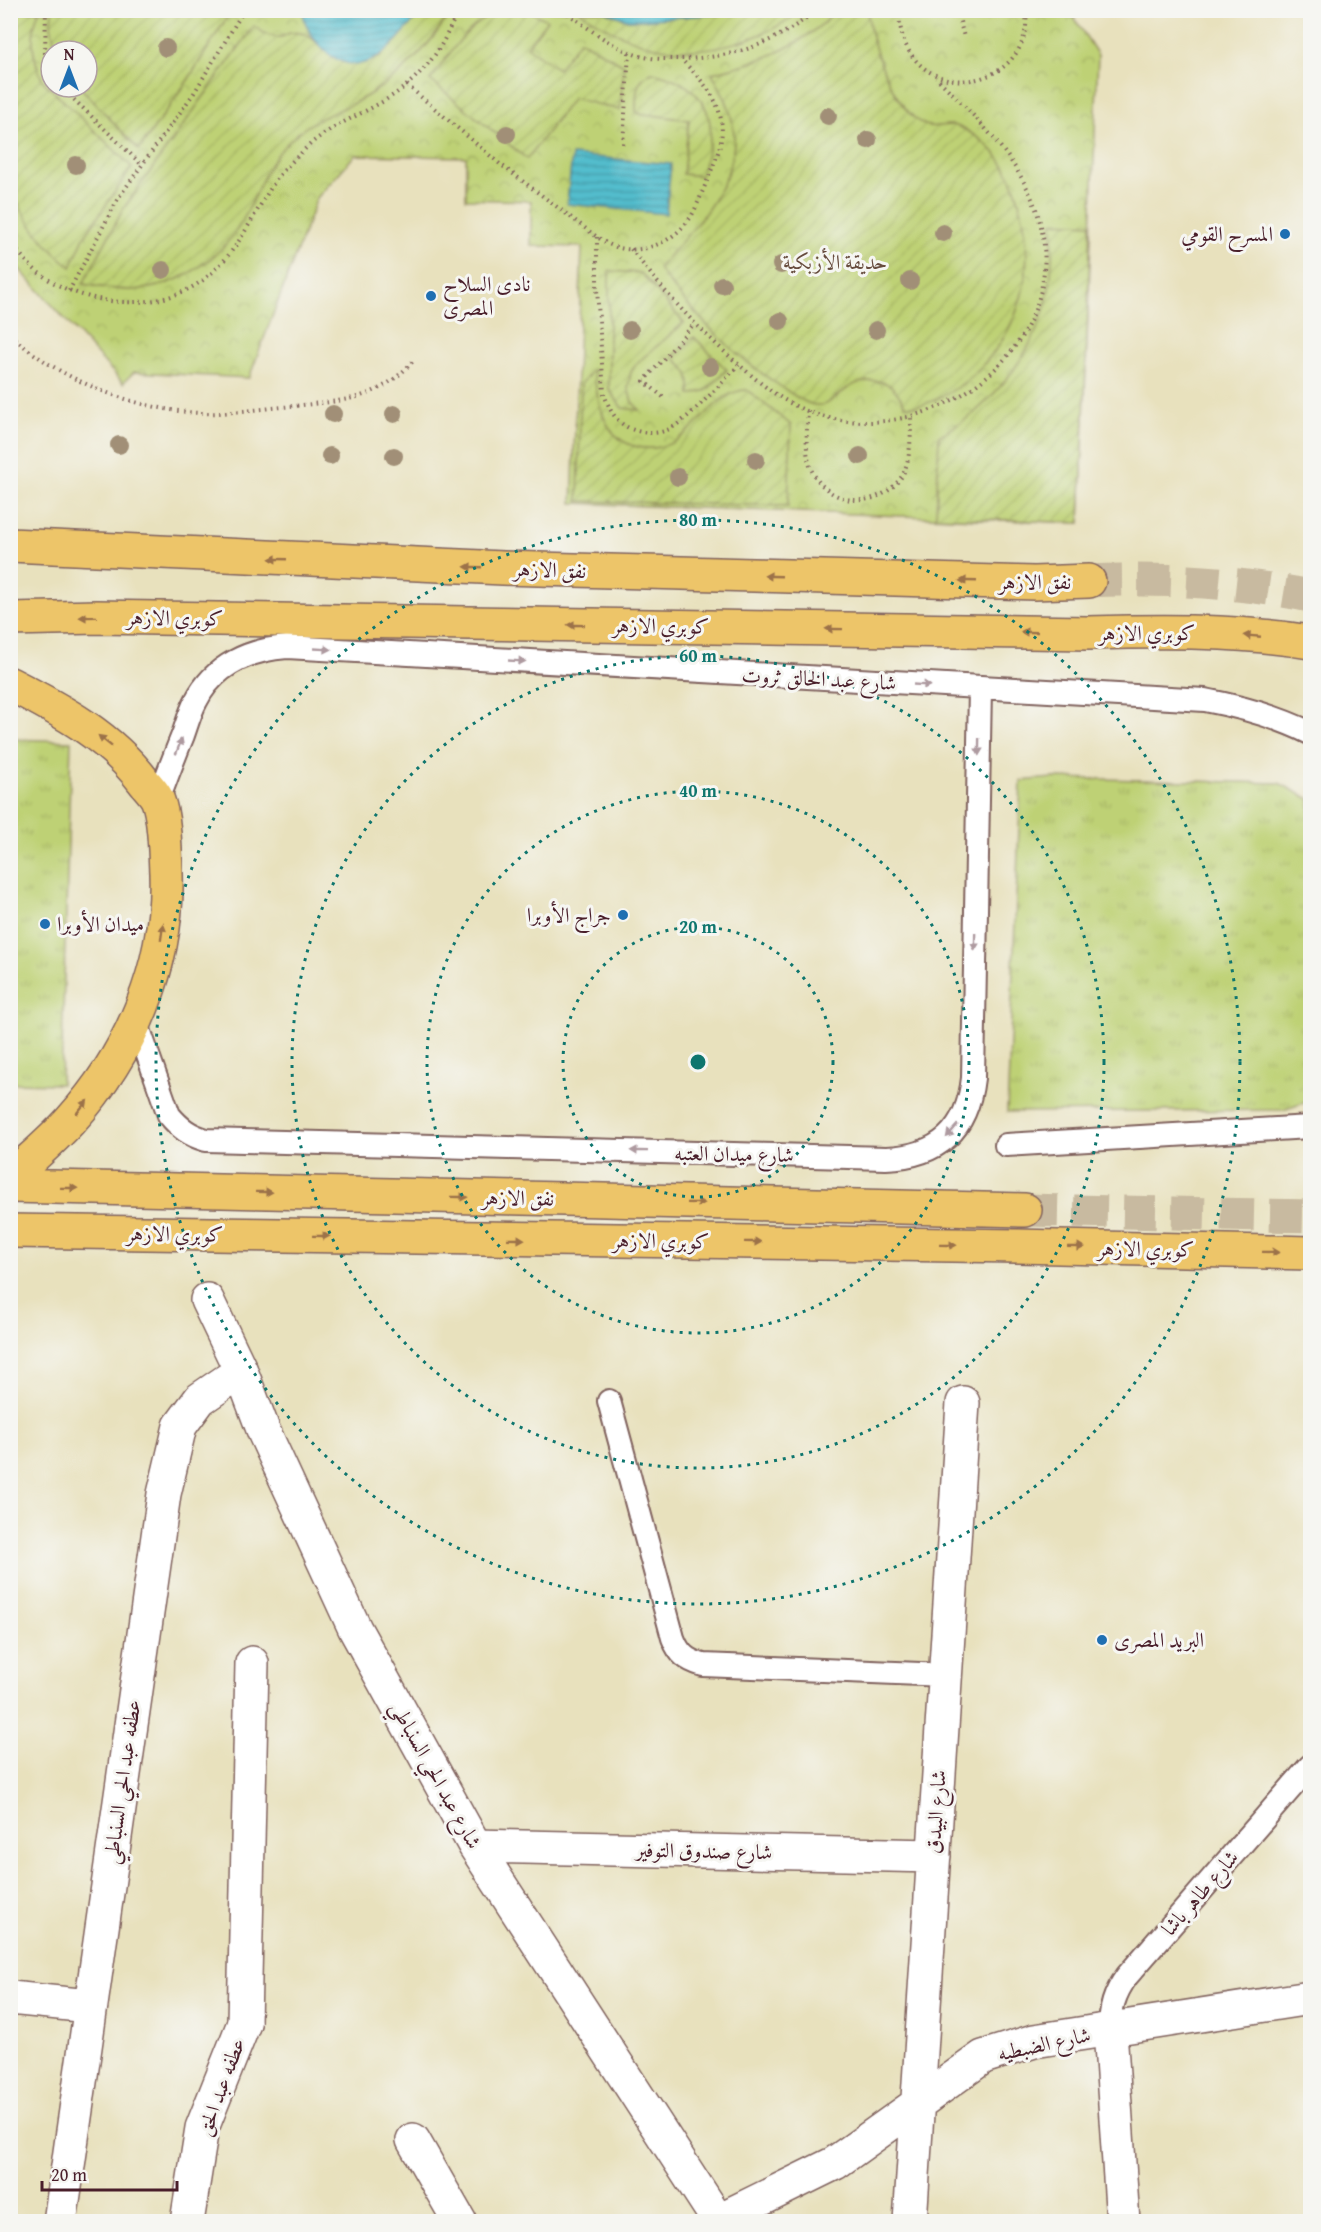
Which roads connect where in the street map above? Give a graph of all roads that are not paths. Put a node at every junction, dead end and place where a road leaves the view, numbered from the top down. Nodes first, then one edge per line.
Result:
1 (10, 545) edge
2 (1089, 581) tunnel mouth
3 (10, 619) edge
4 (1311, 642) edge
5 (10, 684) edge
6 (980, 688) junction
7 (1311, 733) edge
8 (158, 800) junction
9 (136, 1021) junction
10 (1311, 1127) edge
11 (1006, 1145) dead end
12 (10, 1178) edge
13 (10, 1186) edge
14 (1024, 1210) tunnel mouth
15 (10, 1231) edge
16 (1311, 1253) edge
17 (207, 1300) dead end
18 (241, 1371) junction
19 (609, 1401) dead end
20 (963, 1403) dead end
21 (252, 1664) dead end
22 (945, 1675) junction
23 (1311, 1766) edge
24 (475, 1846) junction
25 (934, 1856) junction
26 (10, 1998) edge
27 (1311, 1998) edge
28 (89, 2006) junction
29 (1110, 2031) junction
30 (918, 2102) junction
31 (413, 2140) dead end
32 (717, 2221) edge
33 (60, 2222) edge
34 (187, 2222) edge
35 (460, 2222) edge
36 (910, 2222) edge
37 (1123, 2222) edge

2 -> 1 main road, نفق الازهر
4 -> 3 main road, كوبري الازهر
8 -> 5 main road
6 - 7 lane, شارع عبد الخالق ثروت
8 -> 6 lane, شارع عبد الخالق ثروت
6 -> 9 lane, شارع ميدان العتبه
9 -> 8 main road
12 -> 9 main road
10 - 11 lane
13 -> 14 main road, نفق الازهر
15 -> 16 main road, كوبري الازهر
17 - 18 street, شارع عبد الحي السنباطي
18 - 24 street, شارع عبد الحي السنباطي
18 - 28 street, عطفه عبد الحي السنباطي
19 - 22 lane
20 - 22 street, شارع البيدق
21 - 34 street, عطفه عبد الحق
22 - 25 street, شارع البيدق
23 - 29 lane, شارع طاهر باشا
24 - 25 street, شارع صندوق التوفير
24 - 32 street, شارع عبد الحي السنباطي
25 - 30 street, شارع البيدق
26 - 28 street
27 - 29 street, شارع الضبطيه
28 - 33 street, عطفه عبد الحي السنباطي
29 - 30 street, شارع الضبطيه
29 - 37 street
30 - 32 street, شارع الضبطيه
30 - 36 street, شارع البيدق
31 - 35 street

